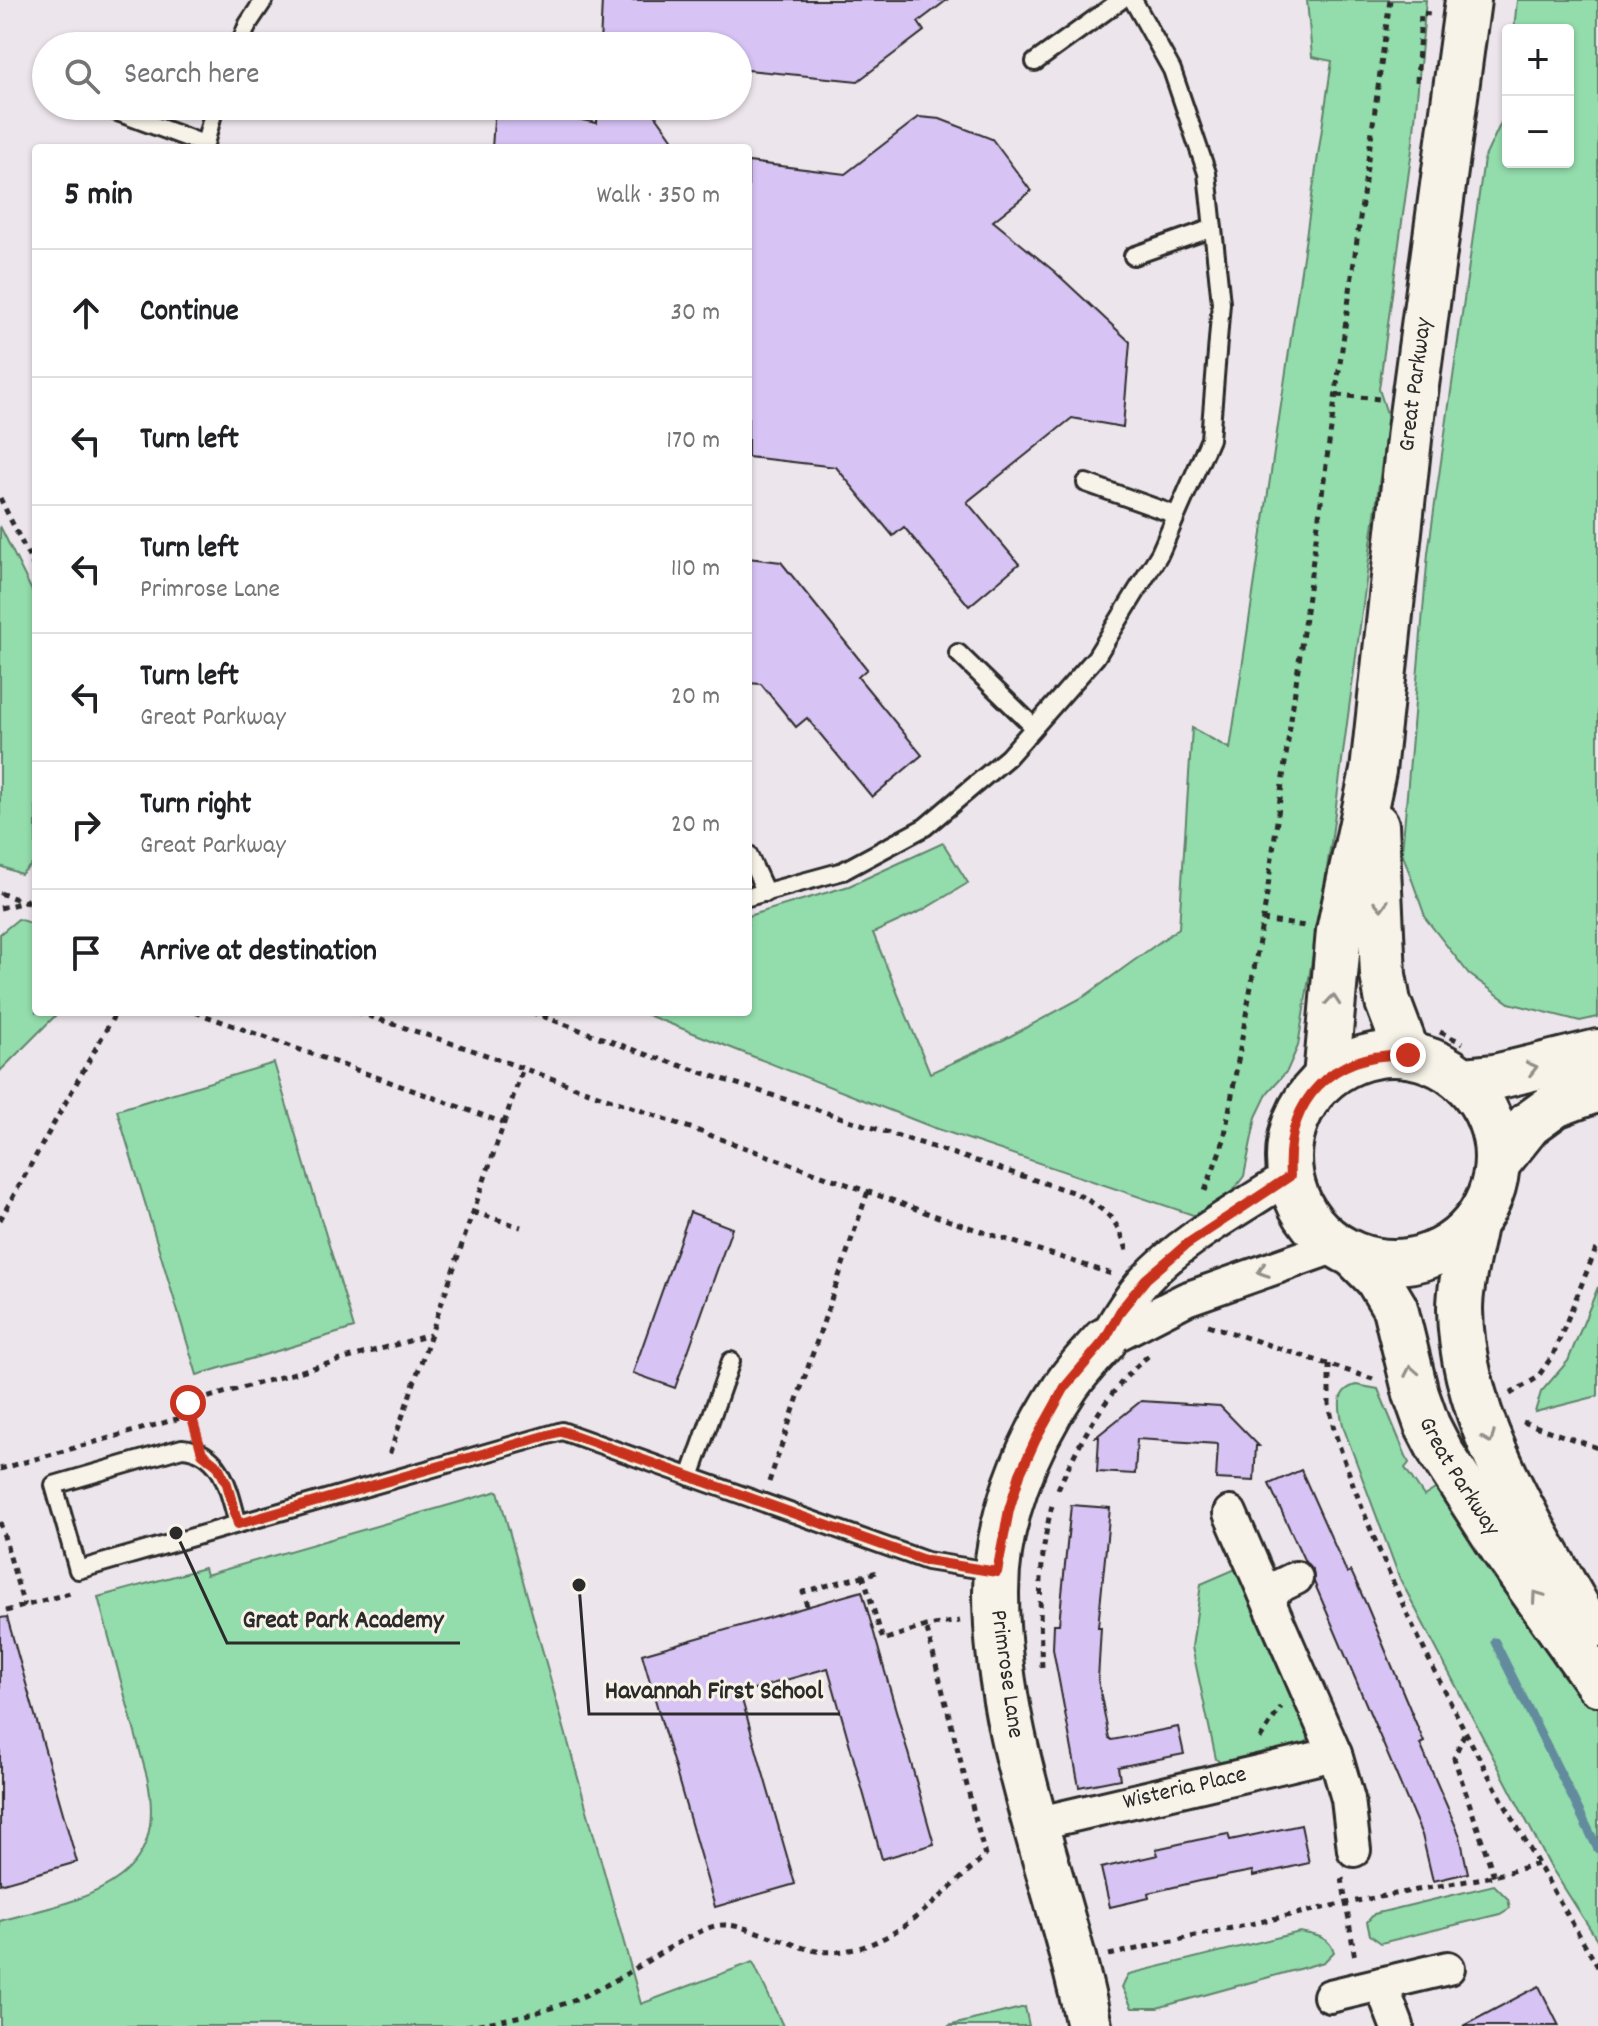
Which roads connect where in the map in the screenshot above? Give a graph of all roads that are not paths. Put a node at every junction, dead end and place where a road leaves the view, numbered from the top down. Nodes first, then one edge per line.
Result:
1 (264, 0) edge
2 (1121, 0) edge
3 (1133, 0) edge
4 (1468, 0) edge
5 (245, 32) edge
6 (1035, 62) dead end
7 (137, 120) edge
8 (211, 120) edge
9 (199, 144) edge
10 (205, 144) edge
11 (1213, 228) junction
12 (1133, 256) dead end
13 (1086, 483) dead end
14 (1176, 515) junction
15 (958, 653) dead end
16 (1034, 727) junction
17 (1373, 771) junction
18 (752, 863) edge
19 (766, 893) junction
20 (752, 896) edge
21 (1420, 1039) junction
22 (1598, 1052) edge
23 (1470, 1064) junction
24 (1326, 1078) junction
25 (1598, 1089) edge
26 (1497, 1164) junction
27 (1290, 1176) junction
28 (1474, 1225) junction
29 (1346, 1251) junction
30 (1104, 1341) junction
31 (731, 1361) dead end
32 (690, 1477) junction
33 (1230, 1513) dead end
34 (238, 1524) junction
35 (997, 1572) junction
36 (1296, 1578) dead end
37 (1265, 1593) junction
38 (1598, 1644) edge
39 (1598, 1683) edge
40 (1335, 1754) junction
41 (1035, 1824) junction
42 (1354, 1850) road end
43 (1448, 1968) dead end
44 (1372, 1986) junction
45 (1330, 1996) dead end
46 (1089, 2026) edge
47 (1397, 2026) edge

1 - 5 lane
2 - 6 lane
3 - 11 lane
4 - 17 street, Great Parkway
7 - 9 lane
8 - 10 lane
11 - 12 lane
11 - 14 lane
13 - 14 lane
14 - 16 lane
15 - 16 lane
16 - 19 lane
17 -> 21 street, Great Parkway
24 -> 17 street, Great Parkway
18 - 19 lane
19 - 20 lane
21 - 23 street, Great Parkway
21 - 24 street, Great Parkway
23 -> 22 street
23 - 26 street, Great Parkway
24 - 27 street, Great Parkway
25 - 26 street
26 - 28 street, Great Parkway
27 - 29 street, Great Parkway
27 - 30 street, Primrose Lane
28 - 29 street, Great Parkway
28 -> 38 street, Great Parkway
29 -> 30 street, Primrose Lane
39 -> 29 street, Great Parkway
30 - 35 street, Primrose Lane
31 - 32 lane
32 - 34 lane
32 - 35 lane
33 - 37 street
34 - 34 lane
35 - 41 street, Primrose Lane
36 - 37 street
37 - 40 street
40 - 41 street, Wisteria Place
40 - 42 street
41 - 46 street, Primrose Lane
43 - 44 street
44 - 45 street
44 - 47 street

